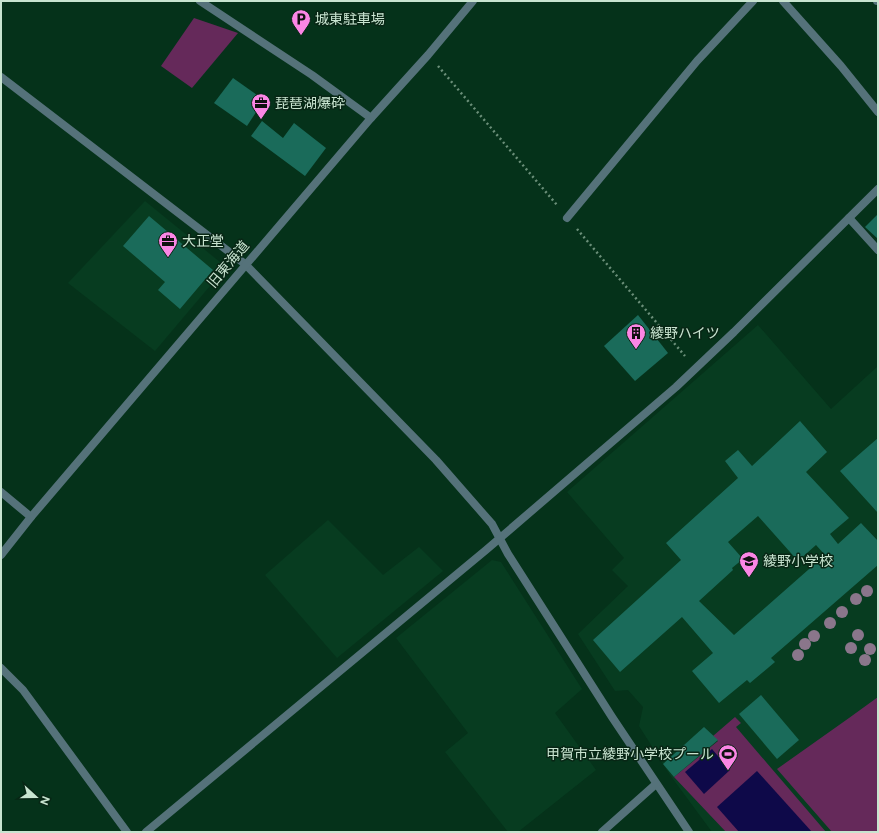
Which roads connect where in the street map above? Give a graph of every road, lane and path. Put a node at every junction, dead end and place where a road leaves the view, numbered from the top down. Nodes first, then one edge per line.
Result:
1 (200, 1) edge
2 (473, 1) edge
3 (753, 1) edge
4 (783, 1) edge
5 (428, 55) junction
6 (1, 77) edge
7 (878, 112) edge
8 (371, 118) junction
9 (878, 189) edge
10 (567, 218) junction
11 (849, 218) junction
12 (878, 250) edge
13 (245, 264) junction
14 (696, 369) junction
15 (1, 492) edge
16 (31, 516) junction
17 (500, 539) junction
18 (1, 555) edge
19 (1, 668) edge
20 (656, 784) junction
21 (127, 832) edge
22 (146, 832) edge
23 (602, 832) edge
24 (689, 832) edge

1 - 8 street
2 - 5 street, 旧東海道
3 - 10 street
4 - 7 street
5 - 8 street, 旧東海道
5 - 10 path
6 - 13 street
8 - 13 street, 旧東海道
9 - 11 street
10 - 14 path
11 - 12 street
11 - 14 street
13 - 16 street, 旧東海道
13 - 17 street
14 - 17 street
15 - 16 street
16 - 18 street, 旧東海道
17 - 20 street
17 - 22 street
19 - 21 street
20 - 23 street
20 - 24 street

